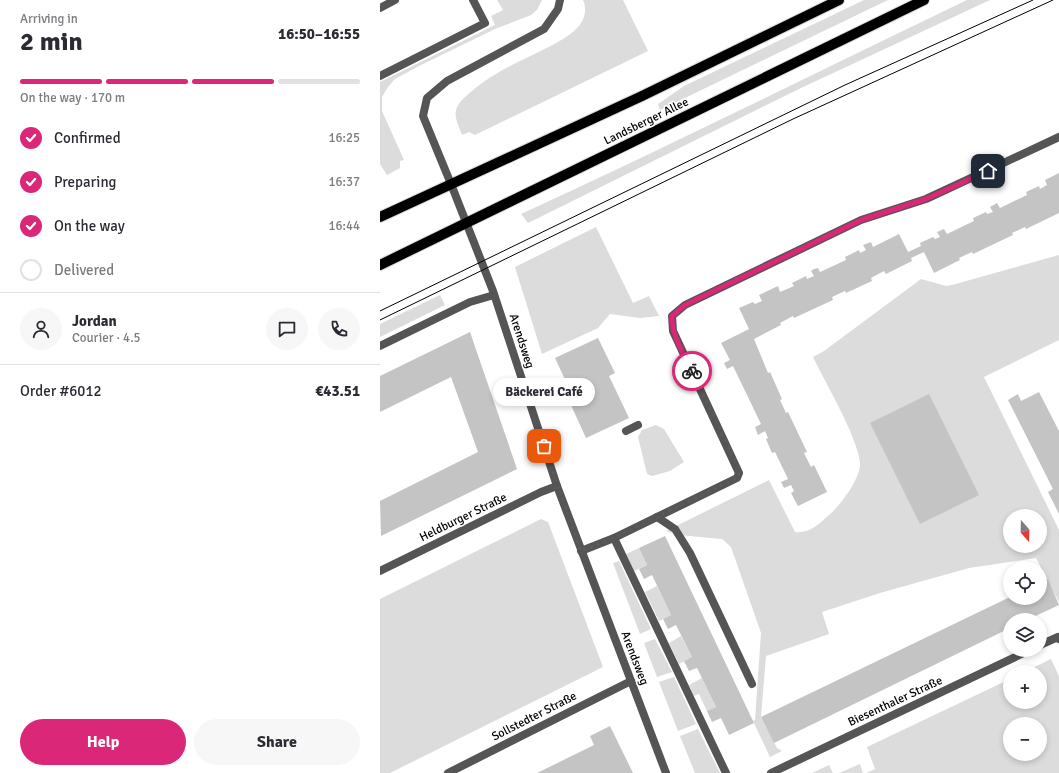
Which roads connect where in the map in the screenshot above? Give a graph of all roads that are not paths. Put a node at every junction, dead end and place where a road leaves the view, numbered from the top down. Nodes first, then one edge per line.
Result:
1 (395, 0) edge
2 (473, 0) edge
3 (560, 0) edge
4 (839, 0) edge
5 (924, 0) edge
6 (380, 8) edge
7 (380, 76) edge
8 (1059, 137) edge
9 (451, 184) junction
10 (380, 217) edge
11 (467, 224) junction
12 (380, 265) edge
13 (494, 295) junction
14 (380, 346) edge
15 (638, 426) dead end
16 (626, 431) dead end
17 (557, 486) junction
18 (657, 517) junction
19 (614, 538) junction
20 (581, 551) junction
21 (381, 569) edge
22 (1059, 639) edge
23 (1047, 642) edge
24 (1015, 657) edge
25 (631, 681) junction
26 (752, 684) dead end
27 (448, 773) edge
28 (666, 773) edge
29 (726, 773) edge
30 (771, 773) edge

1 - 6 street
2 - 7 street
3 - 9 street, Arendsweg
4 - 9 main road, Landsberger Allee
5 - 11 main road, Landsberger Allee
8 - 18 street
9 - 10 main road, Landsberger Allee
9 - 11 street, Arendsweg
11 - 12 main road, Landsberger Allee
11 - 13 street, Arendsweg
13 - 14 street
13 - 17 street, Arendsweg
15 - 16 street
17 - 20 street, Arendsweg
17 - 21 street, Heldburger Straße
18 - 19 street
18 - 26 street
19 - 20 street
19 - 29 street
20 - 25 street, Arendsweg
22 - 23 street
24 - 30 street, Biesenthaler Straße
25 - 27 street, Sollstedter Straße
25 - 28 street, Arendsweg

